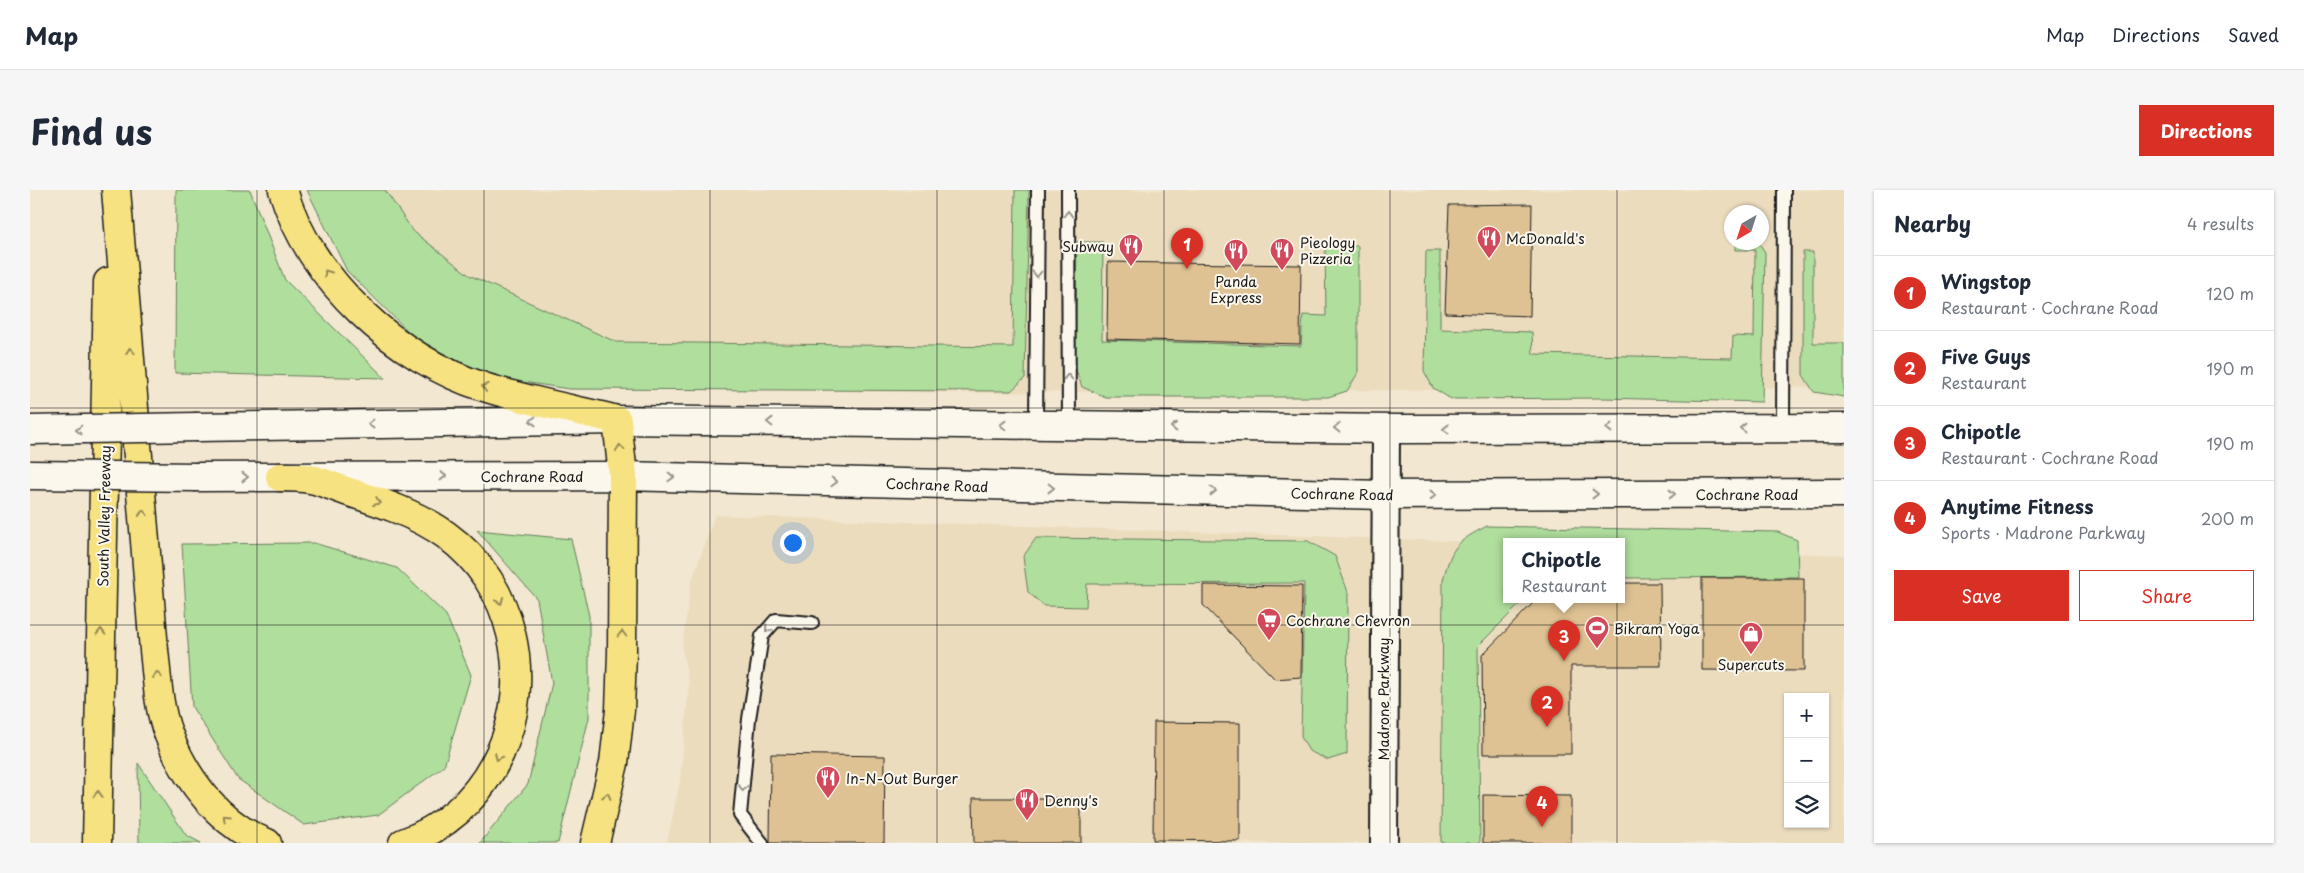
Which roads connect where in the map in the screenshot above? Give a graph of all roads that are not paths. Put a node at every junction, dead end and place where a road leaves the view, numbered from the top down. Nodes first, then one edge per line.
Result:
1 (110, 190) edge
2 (116, 190) edge
3 (283, 190) edge
4 (1038, 190) edge
5 (1068, 190) edge
6 (1784, 190) edge
7 (617, 420) junction
8 (1036, 425) junction
9 (1069, 426) junction
10 (1783, 428) junction
11 (1844, 428) edge
12 (1386, 429) junction
13 (30, 430) edge
14 (30, 476) edge
15 (623, 476) junction
16 (280, 477) junction
17 (1844, 494) edge
18 (1384, 495) junction
19 (812, 623) dead end
20 (97, 843) edge
21 (267, 843) edge
22 (403, 843) edge
23 (595, 843) edge
24 (762, 843) edge
25 (1384, 843) edge

20 -> 1 highway, South Valley Freeway
21 -> 2 highway
7 -> 3 highway
4 -> 8 lane
9 -> 5 lane
6 - 10 lane
8 -> 7 main road
7 -> 13 main road, bridge
15 -> 7 highway
8 - 9 main road
12 -> 9 main road
10 - 11 main road
10 -> 12 main road
12 - 18 street, Madrone Parkway
14 -> 16 main road, Cochrane Road, bridge
16 -> 15 main road, Cochrane Road
15 -> 18 main road, Cochrane Road
23 -> 15 highway
16 -> 22 highway
18 -> 17 main road, Cochrane Road
18 - 25 street, Madrone Parkway
19 -> 24 lane

